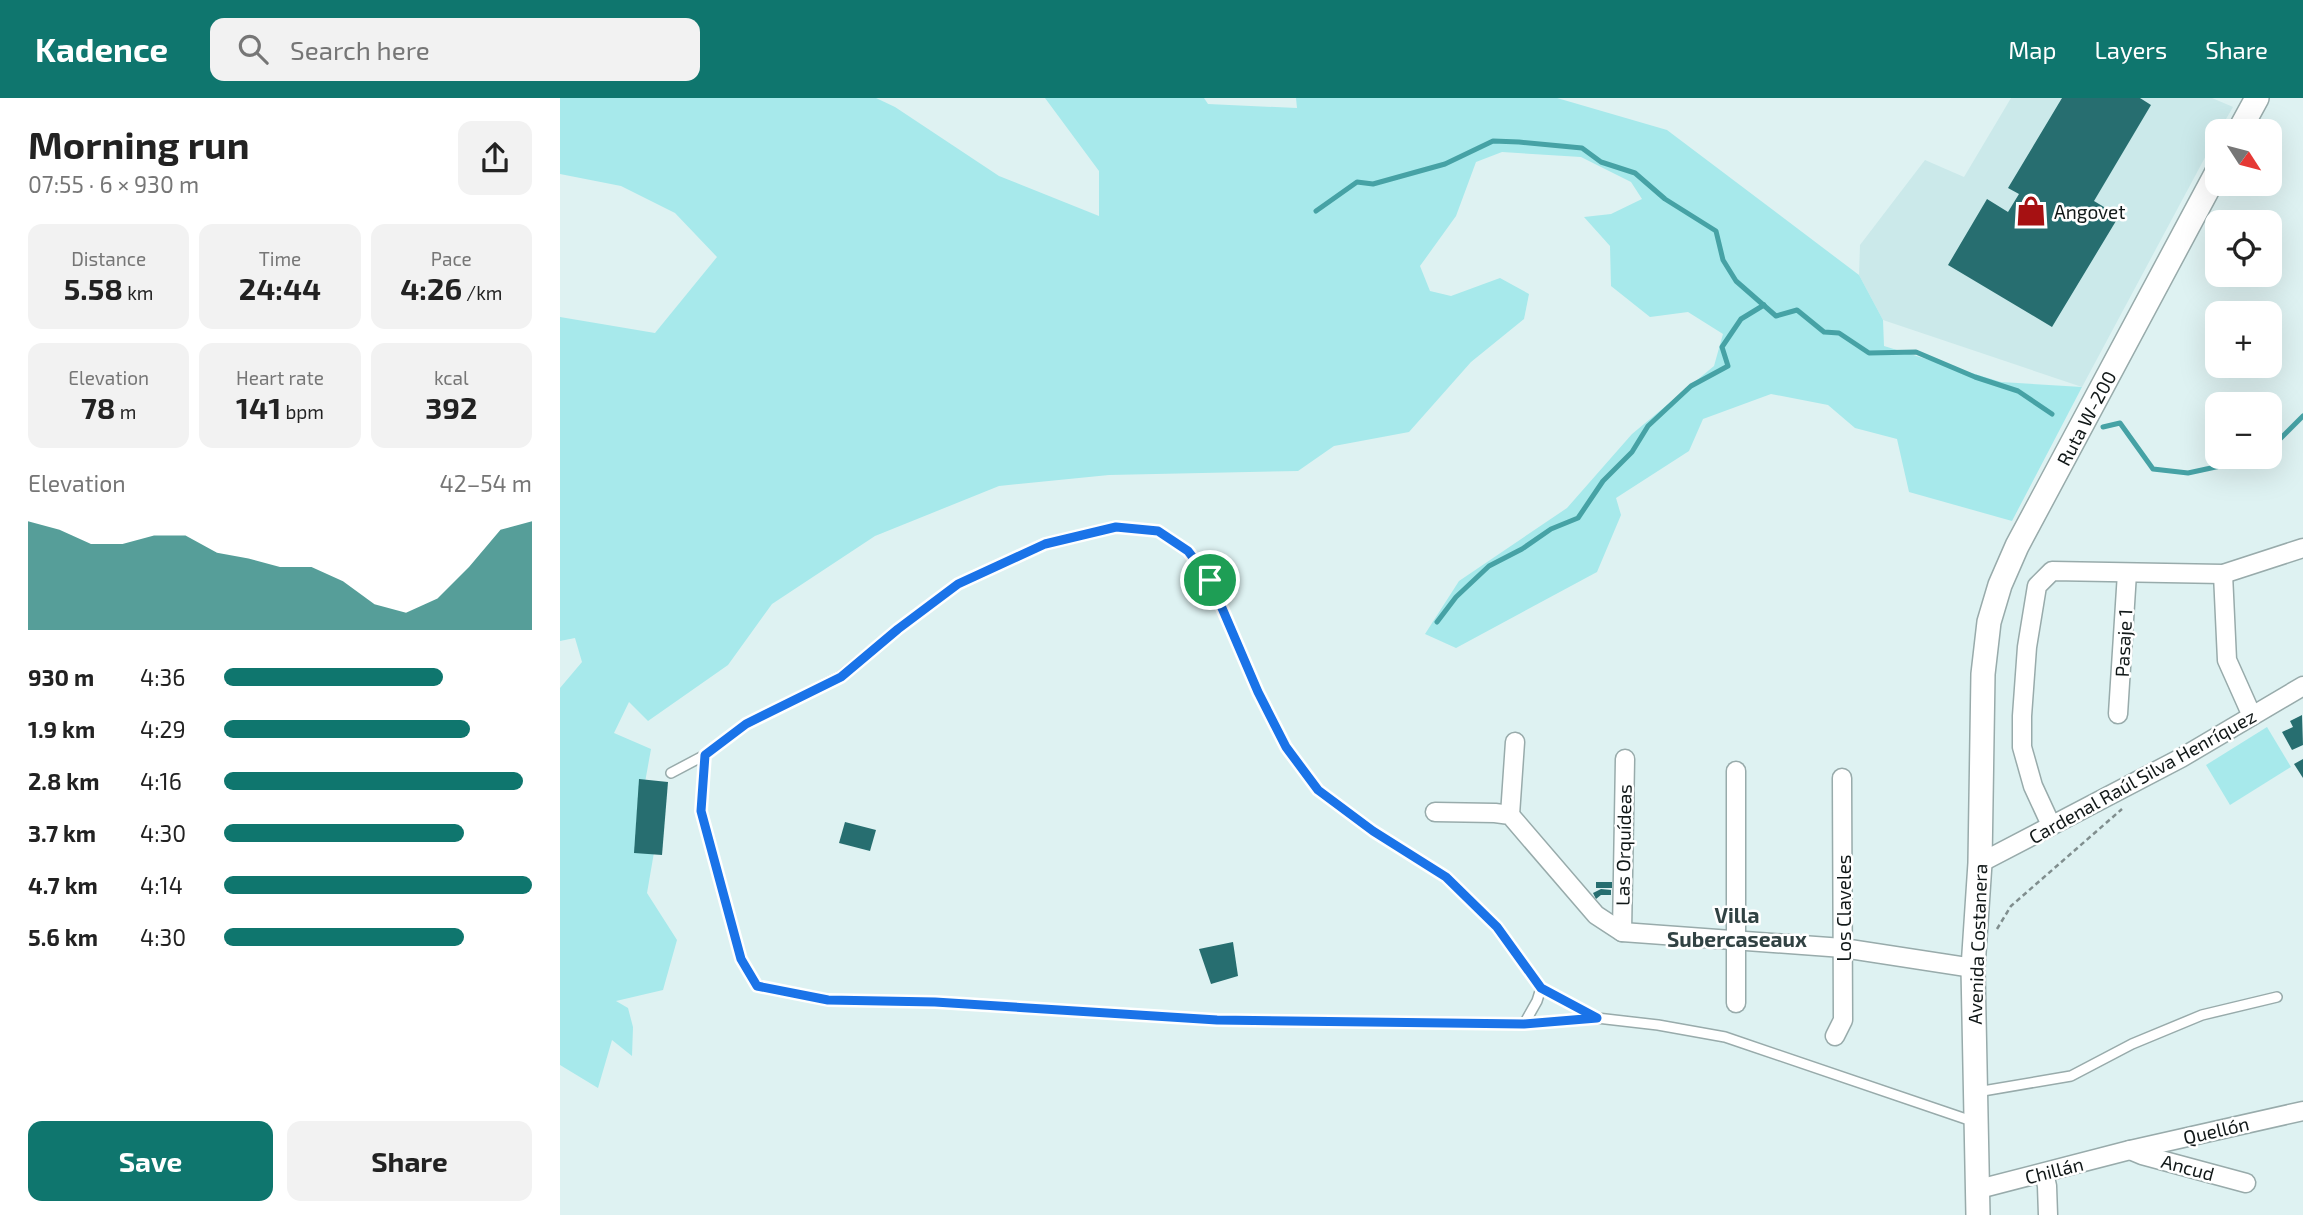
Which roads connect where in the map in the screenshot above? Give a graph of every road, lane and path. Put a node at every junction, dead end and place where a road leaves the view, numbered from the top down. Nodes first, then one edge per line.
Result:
1 (2257, 98) edge
2 (2246, 119) edge
3 (2205, 194) edge
4 (2300, 556) edge
5 (2127, 573) junction
6 (2224, 574) junction
7 (1983, 674) joint
8 (2303, 686) edge
9 (2118, 714) dead end
10 (2252, 716) junction
11 (1516, 743) dead end
12 (705, 755) junction
13 (1625, 759) dead end
14 (1737, 771) dead end
15 (671, 773) dead end
16 (1842, 778) dead end
17 (2131, 801) dead end
18 (1435, 812) dead end
19 (1510, 815) junction
20 (2051, 825) junction
21 (1980, 863) junction
22 (1622, 932) junction
23 (1992, 937) dead end
24 (1738, 940) junction
25 (1843, 948) junction
26 (1973, 968) junction
27 (1541, 988) junction
28 (2277, 997) dead end
29 (1736, 1003) dead end
30 (1597, 1018) junction
31 (1524, 1024) junction
32 (1835, 1036) dead end
33 (1975, 1093) junction
34 (2303, 1111) edge
35 (1976, 1119) junction
36 (2130, 1150) junction
37 (2044, 1172) junction
38 (2246, 1183) dead end
39 (1979, 1189) junction
40 (1978, 1215) edge
41 (2048, 1215) edge

1 - 2 street
3 - 7 street, Ruta W-200
4 - 6 street
5 - 6 street
5 - 9 street, Pasaje 1
5 - 20 street
6 - 10 street
7 - 21 street, Avenida Costanera
8 - 10 street, Cardenal Raúl Silva Henríquez
10 - 20 street, Cardenal Raúl Silva Henríquez
11 - 19 street
12 - 15 lane
12 - 27 lane
12 - 31 lane
13 - 22 street, Las Orquídeas
14 - 24 street
16 - 25 street, Los Claveles
17 - 23 path
18 - 19 street
19 - 22 street
20 - 21 street, Cardenal Raúl Silva Henríquez
21 - 26 street, Avenida Costanera
22 - 24 street
24 - 25 street
24 - 29 street
25 - 26 street
25 - 32 street, Los Claveles
26 - 33 street, Avenida Costanera
27 - 30 lane
27 - 31 lane
28 - 33 lane
30 - 31 lane
30 - 35 lane
33 - 35 street, Avenida Costanera
34 - 36 street, Quellón
35 - 39 street, Avenida Costanera
36 - 37 street, Chillán
36 - 38 street, Ancud
37 - 39 street, Chillán
37 - 41 street
39 - 40 street, Avenida Costanera

